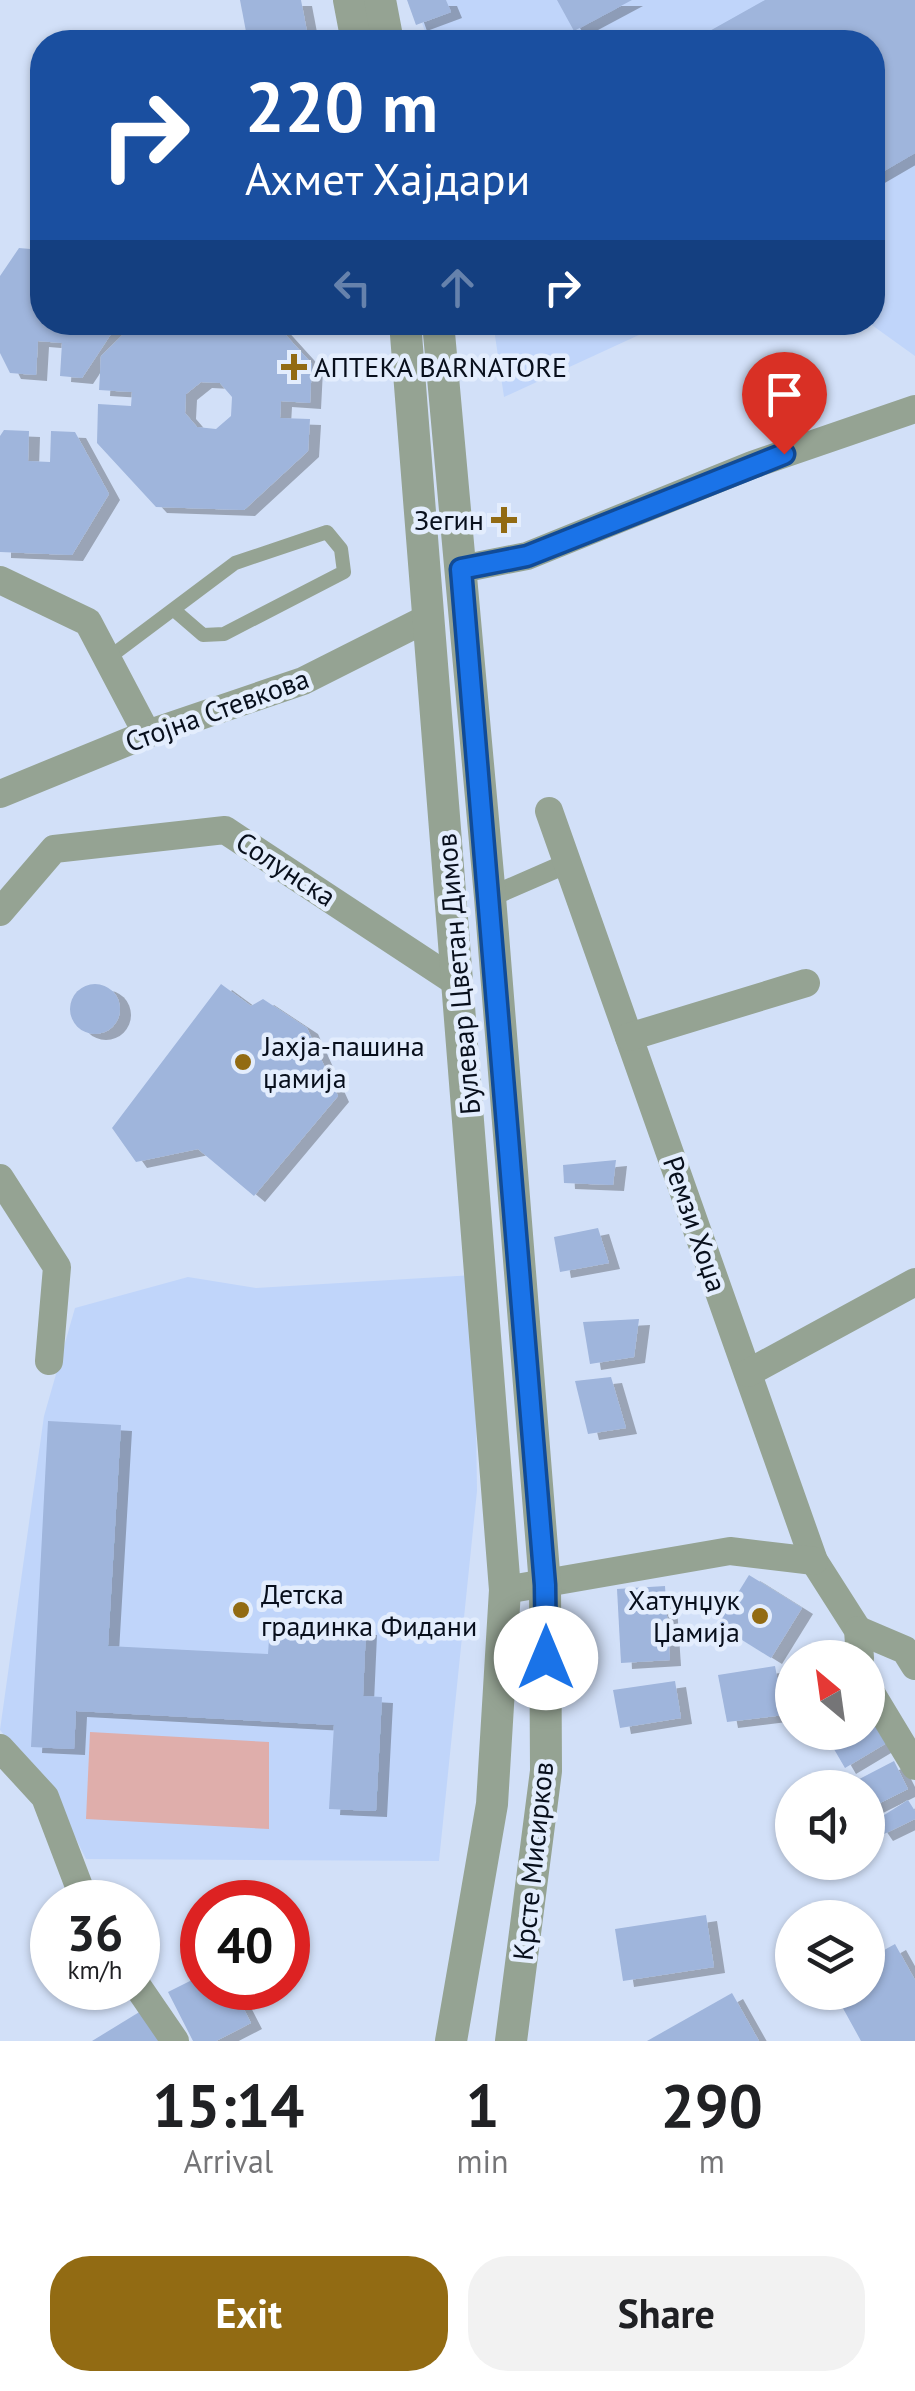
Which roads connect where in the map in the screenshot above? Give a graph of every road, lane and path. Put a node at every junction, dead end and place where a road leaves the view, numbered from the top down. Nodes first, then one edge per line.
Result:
1 (348, 0) edge
2 (380, 0) edge
3 (354, 30) edge
4 (386, 30) edge
5 (406, 335) edge
6 (439, 335) edge
7 (915, 409) edge
8 (461, 569) junction
9 (0, 580) edge
10 (174, 610) junction
11 (430, 617) junction
12 (107, 658) junction
13 (147, 734) junction
14 (0, 794) edge
15 (550, 810) dead end
16 (568, 864) junction
17 (490, 897) junction
18 (0, 912) edge
19 (806, 983) dead end
20 (459, 984) junction
21 (629, 1037) junction
22 (0, 1178) edge
23 (915, 1282) edge
24 (48, 1361) dead end
25 (748, 1374) junction
26 (814, 1561) junction
27 (545, 1585) junction
28 (506, 1590) junction
29 (546, 1621) joint
30 (505, 1626) joint
31 (857, 1640) edge
32 (885, 1647) edge
33 (915, 1666) edge
34 (885, 1716) edge
35 (0, 1748) edge
36 (915, 1766) edge
37 (77, 1880) edge
38 (154, 2010) edge
39 (175, 2041) edge
40 (450, 2041) edge
41 (511, 2041) edge

1 - 3 street
2 - 4 street
5 - 11 street, Булевар Цветан Димов
6 - 8 street, Булевар Цветан Димов
7 - 8 street
8 - 17 street, Булевар Цветан Димов
9 - 12 street
10 - 10 lane
10 - 12 lane
11 - 13 street, Стојна Стевкова
11 - 20 street, Булевар Цветан Димов
12 - 13 street
13 - 14 street, Стојна Стевкова
15 - 16 street, Ремзи Хоџа
16 - 17 street
16 - 21 street, Ремзи Хоџа
17 - 27 street, Булевар Цветан Димов
18 - 20 street, Солунска
19 - 21 street
20 - 28 street, Булевар Цветан Димов
21 - 25 street, Ремзи Хоџа
22 - 24 street
23 - 25 street
25 - 26 street, Ремзи Хоџа
26 - 27 street
26 - 31 street, Ремзи Хоџа
27 - 28 street
27 - 29 street, Булевар Цветан Димов
28 - 30 street, Булевар Цветан Димов
29 - 41 street, Крсте Мисирков
30 - 40 street, Крсте Мисирков
32 - 33 street, Ремзи Хоџа
34 - 36 street
35 - 37 street
38 - 39 street

